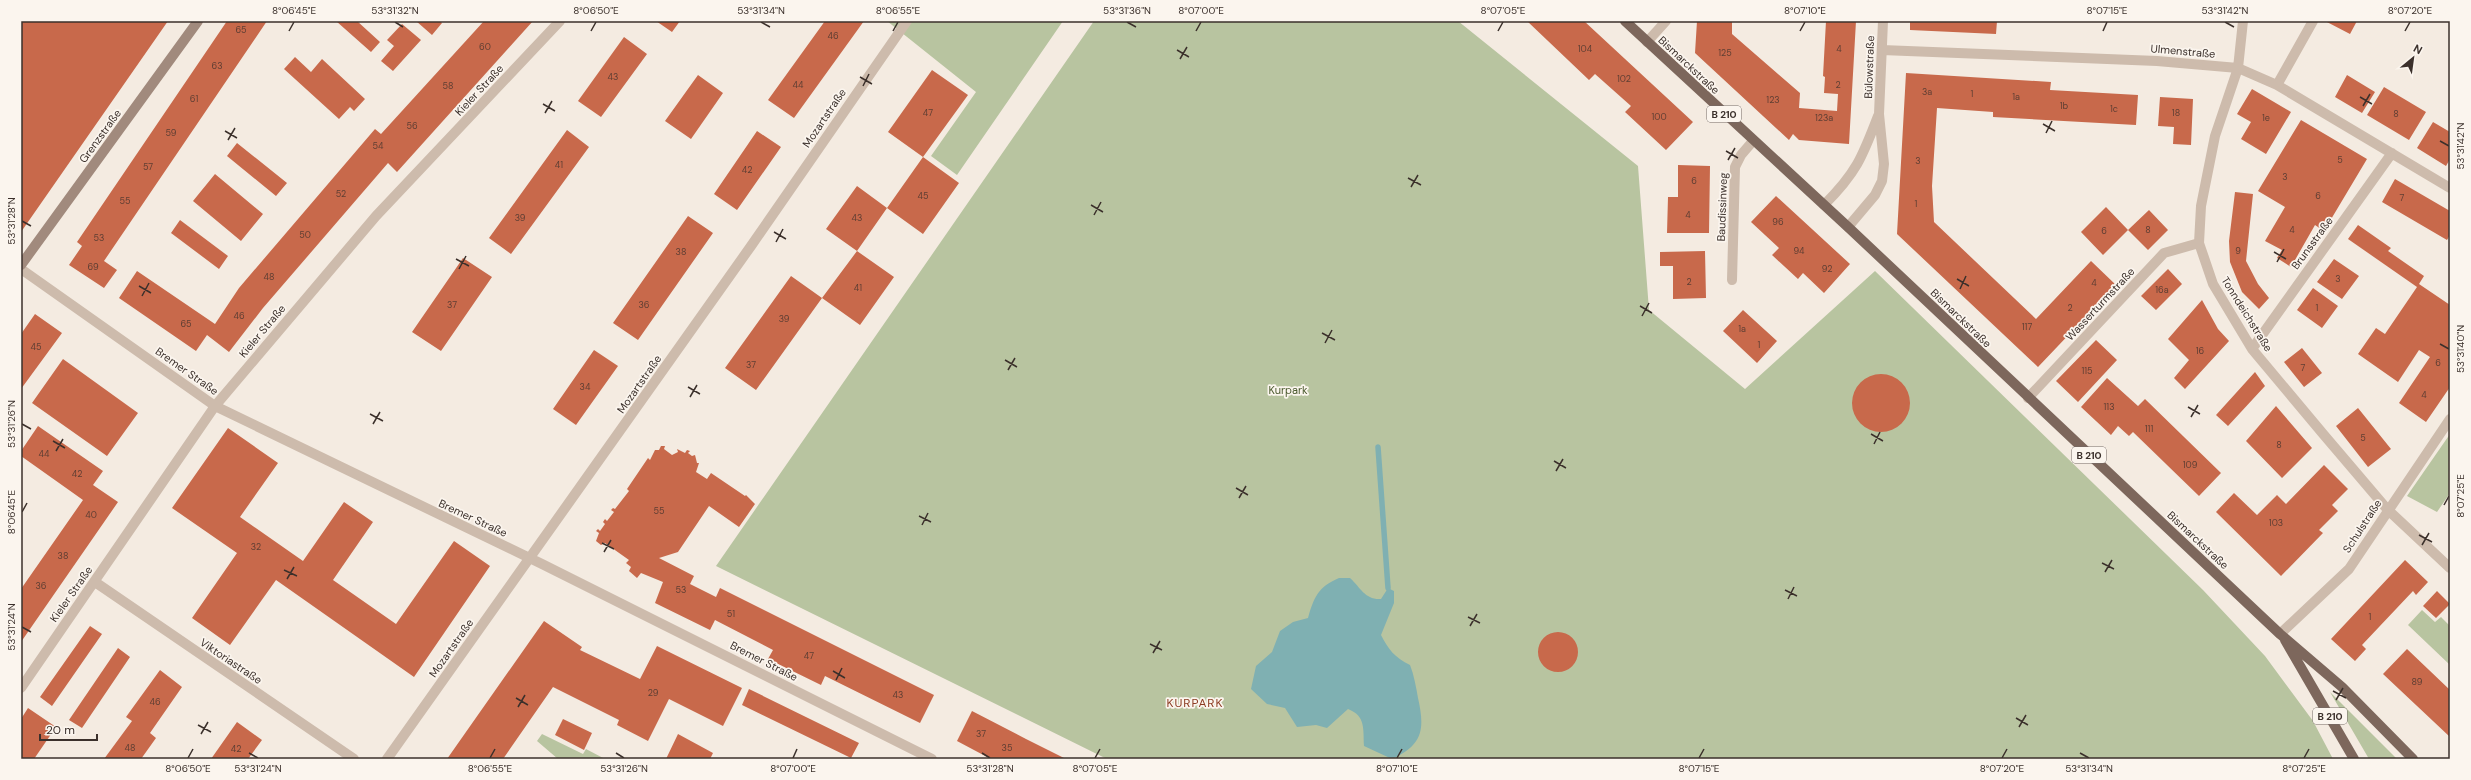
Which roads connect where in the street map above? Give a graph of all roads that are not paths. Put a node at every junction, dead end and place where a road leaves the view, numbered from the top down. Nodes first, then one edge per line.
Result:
1 (198, 21) edge
2 (560, 21) edge
3 (907, 21) edge
4 (1625, 21) edge
5 (1666, 21) edge
6 (1883, 21) edge
7 (2243, 21) edge
8 (2313, 21) edge
9 (1647, 42) junction
10 (1882, 50) junction
11 (2238, 68) junction
12 (2277, 85) junction
13 (1879, 114) junction
14 (1753, 141) junction
15 (2392, 153) junction
16 (2450, 188) edge
17 (1824, 205) junction
18 (1848, 227) junction
19 (2199, 243) junction
20 (21, 265) edge
21 (21, 269) edge
22 (1732, 280) dead end
23 (2252, 349) junction
24 (2028, 398) junction
25 (215, 406) junction
26 (2450, 419) edge
27 (2387, 509) junction
28 (530, 558) junction
29 (2450, 568) edge
30 (95, 582) junction
31 (2280, 634) junction
32 (21, 688) edge
33 (919, 756) edge
34 (354, 759) edge
35 (387, 759) edge
36 (932, 759) edge
37 (2354, 759) edge
38 (2413, 759) edge

1 - 20 main road, Grenzstraße
2 - 25 street, Kieler Straße
3 - 28 street, Mozartstraße
4 - 9 main road, Bismarckstraße / B 210
5 - 9 street
6 - 10 street, Bülowstraße
7 - 11 street, Tonndeichstraße
8 - 12 street
9 - 14 main road, Bismarckstraße / B 210
10 - 11 street, Ulmenstraße
10 - 13 street, Bülowstraße
11 - 12 street, Ulmenstraße
11 - 19 street, Tonndeichstraße
12 - 15 street, Ulmenstraße
13 - 17 street, Bülowstraße
13 - 18 street, Bülowstraße
14 - 17 main road, Bismarckstraße / B 210
14 - 22 street, Baudissinweg
15 - 16 street, Ulmenstraße
15 - 23 street, Brunsstraße
17 - 18 main road, Bismarckstraße / B 210
18 - 24 main road, Bismarckstraße / B 210
19 - 23 street, Tonndeichstraße
19 - 24 street, Wasserturmstraße
21 - 25 street, Bremer Straße
23 - 27 street, Tonndeichstraße
24 - 31 main road, Bismarckstraße / B 210
25 - 28 street, Bremer Straße
25 - 30 street, Kieler Straße
26 - 27 street, Schulstraße
27 - 29 street, Tonndeichstraße
27 - 31 street, Schulstraße
28 - 33 street, Bremer Straße
28 - 35 street, Mozartstraße
30 - 32 street, Kieler Straße
30 - 34 street, Viktoriastraße
31 - 37 main road, Bismarckstraße / B 210
31 - 38 main road, Bismarckstraße / B 210
33 - 36 street, Bremer Straße

